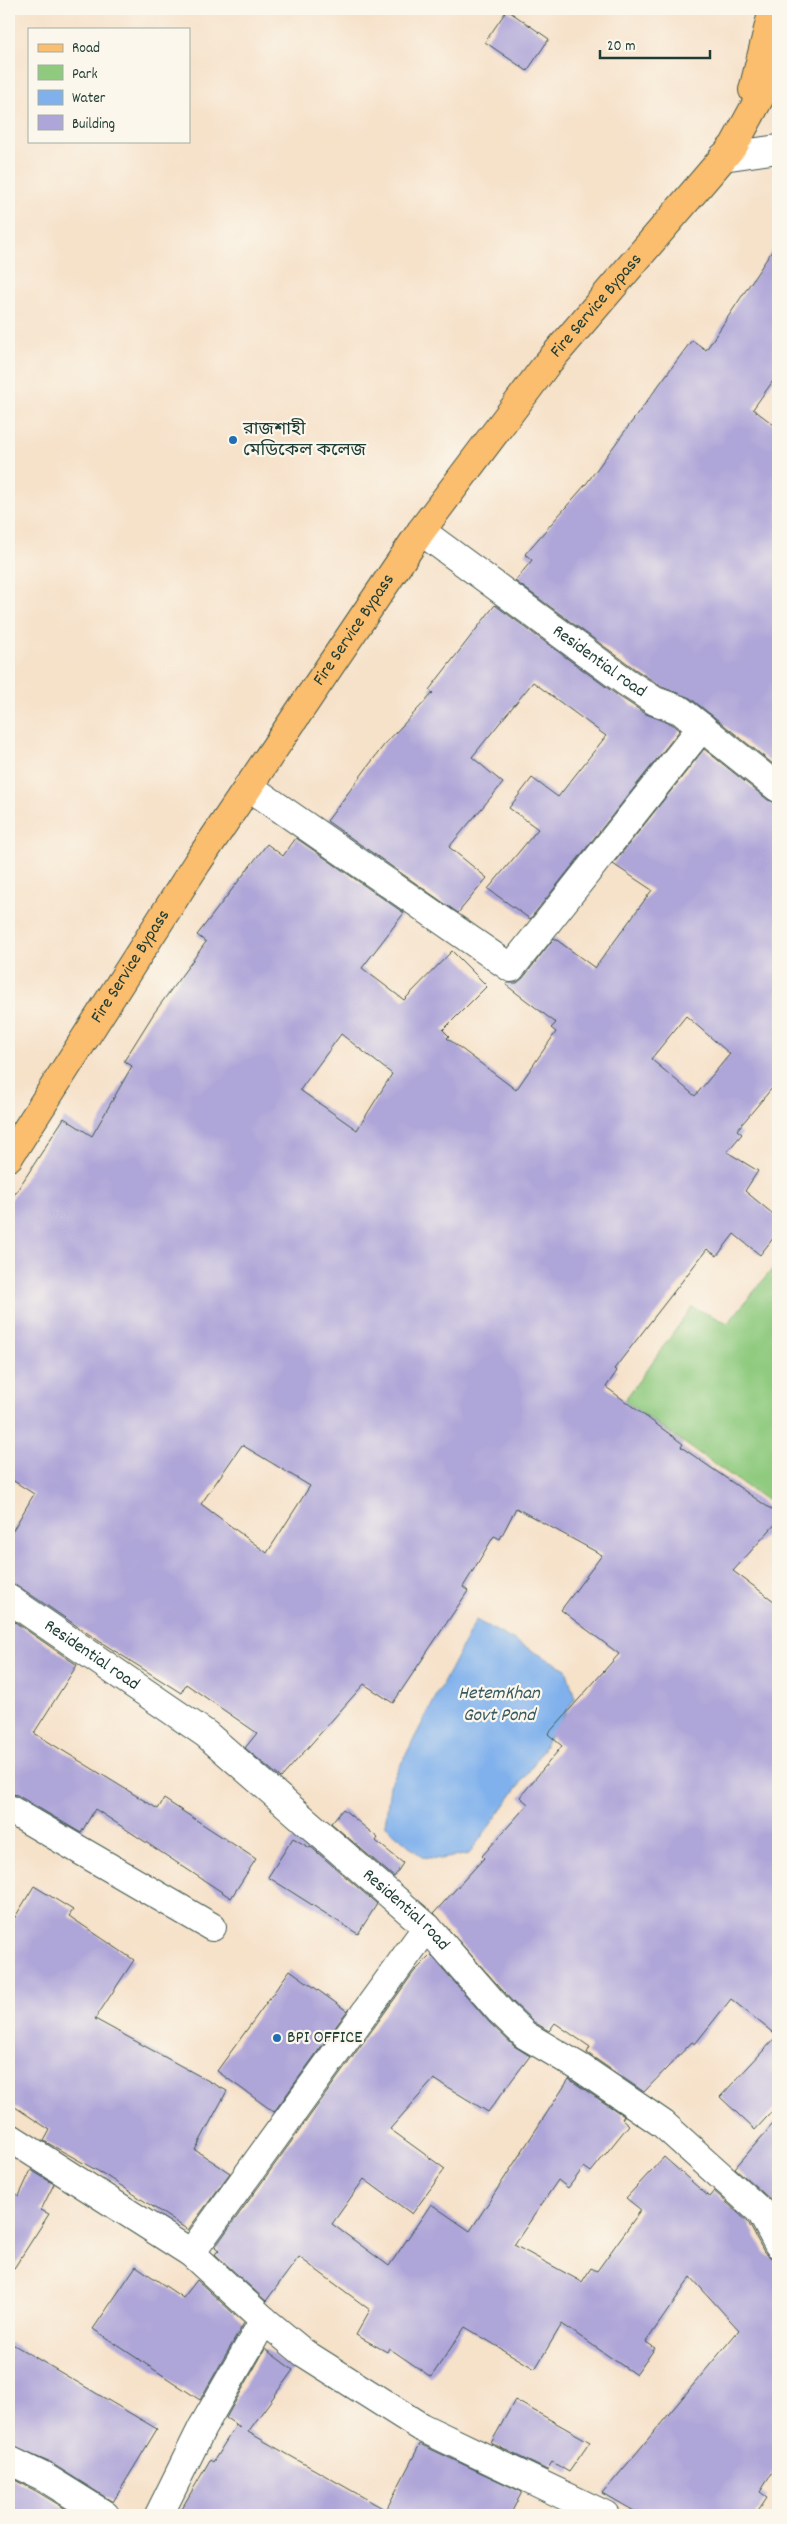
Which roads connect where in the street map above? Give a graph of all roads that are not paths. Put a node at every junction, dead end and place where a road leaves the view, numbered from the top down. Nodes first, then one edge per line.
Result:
1 (773, 9) edge
2 (778, 64) edge
3 (742, 132) junction
4 (778, 149) edge
5 (723, 157) junction
6 (421, 531) junction
7 (702, 727) junction
8 (248, 786) junction
9 (778, 788) edge
10 (9, 1157) edge
11 (9, 1599) edge
12 (9, 1809) edge
13 (212, 1926) dead end
14 (427, 1927) junction
15 (9, 2137) edge
16 (778, 2244) edge
17 (191, 2253) junction
18 (264, 2320) junction
19 (9, 2460) edge
20 (105, 2515) edge
21 (159, 2515) edge
22 (605, 2515) edge

1 - 3 main road, Fire Service Bypass
2 - 3 main road, Fire Service Bypass
3 - 5 main road, Fire Service Bypass
4 - 5 street
5 - 6 main road, Fire Service Bypass
6 - 7 street, Residential road
6 - 8 main road, Fire Service Bypass
7 - 8 street
7 - 9 street, Residential road
8 - 10 main road, Fire Service Bypass
11 - 14 street, Residential road
12 - 13 street
14 - 16 street, Residential road
14 - 17 street
15 - 17 street
17 - 18 street
18 - 21 street
18 - 22 street
19 - 20 street

